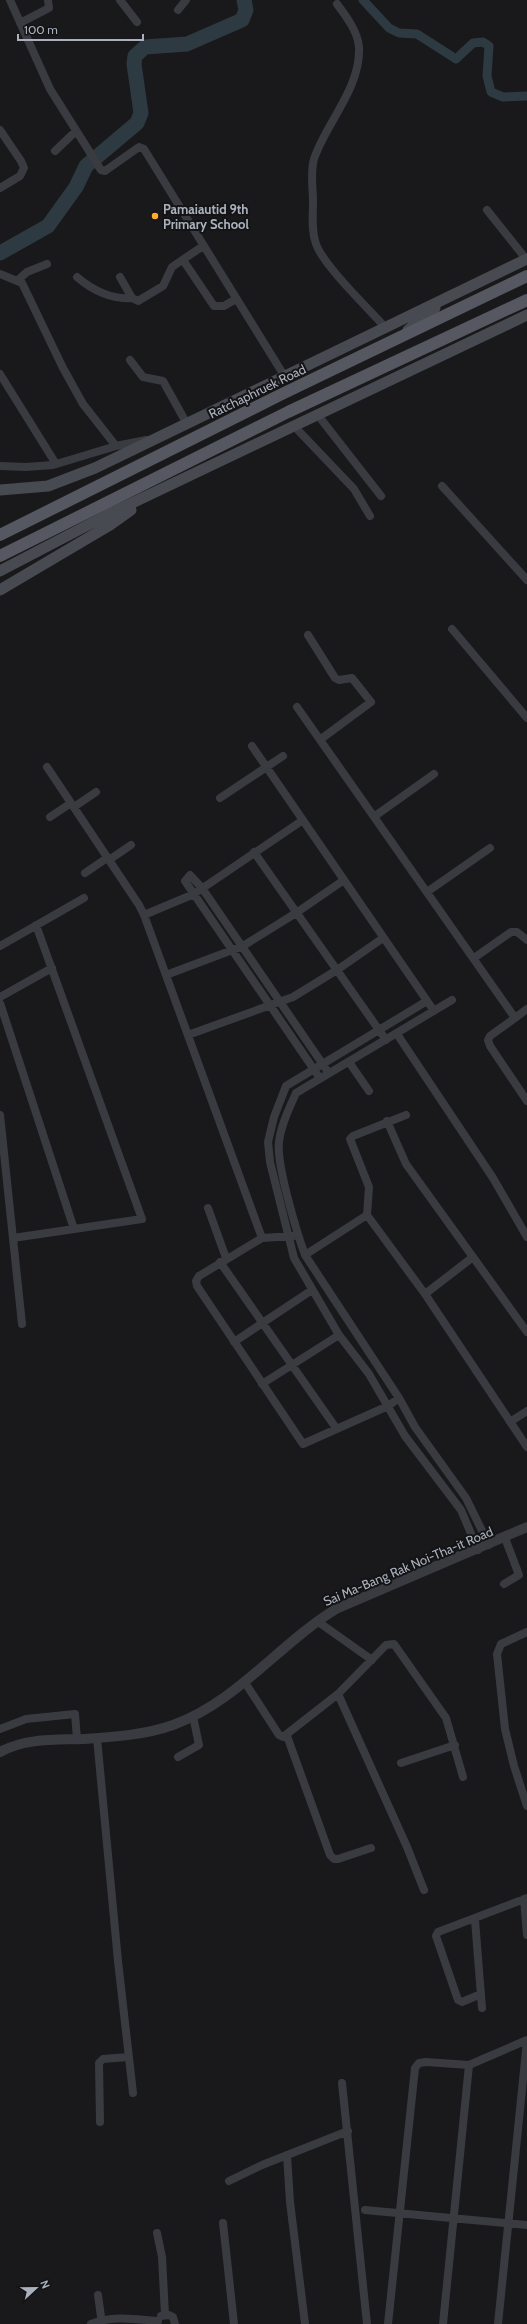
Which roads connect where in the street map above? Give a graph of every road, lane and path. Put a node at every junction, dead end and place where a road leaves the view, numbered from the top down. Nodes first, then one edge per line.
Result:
1 (10, 0) edge
2 (48, 0) edge
3 (120, 0) edge
4 (186, 0) edge
5 (337, 4) dead end
6 (178, 10) dead end
7 (137, 22) dead end
8 (20, 23) junction
9 (0, 130) edge
10 (76, 131) junction
11 (55, 151) dead end
12 (0, 188) edge
13 (487, 210) dead end
14 (203, 246) junction
15 (527, 259) edge
16 (183, 260) junction
17 (47, 264) dead end
18 (0, 274) edge
19 (527, 276) edge
20 (77, 277) dead end
21 (120, 277) dead end
22 (18, 280) junction
23 (449, 296) junction
24 (132, 298) junction
25 (236, 299) junction
26 (527, 300) edge
27 (527, 316) edge
28 (385, 327) junction
29 (493, 330) junction
30 (397, 340) junction
31 (442, 342) junction
32 (130, 360) dead end
33 (0, 374) edge
34 (285, 377) junction
35 (317, 414) junction
36 (187, 424) junction
37 (294, 426) junction
38 (159, 438) junction
39 (116, 446) junction
40 (56, 464) junction
41 (0, 466) edge
42 (0, 482) edge
43 (48, 486) junction
44 (442, 486) dead end
45 (0, 490) edge
46 (150, 495) junction
47 (381, 496) dead end
48 (370, 516) dead end
49 (0, 535) edge
50 (0, 556) edge
51 (0, 571) edge
52 (527, 580) edge
53 (0, 590) edge
54 (452, 629) dead end
55 (308, 635) dead end
56 (297, 707) dead end
57 (527, 718) edge
58 (321, 739) junction
59 (252, 746) dead end
60 (283, 756) dead end
61 (47, 767) dead end
62 (267, 768) junction
63 (434, 774) dead end
64 (96, 792) dead end
65 (220, 798) dead end
66 (72, 805) junction
67 (375, 816) junction
68 (50, 817) dead end
69 (303, 820) junction
70 (131, 845) dead end
71 (490, 848) dead end
72 (254, 852) junction
73 (108, 859) junction
74 (85, 873) dead end
75 (344, 880) junction
76 (202, 888) junction
77 (427, 892) junction
78 (194, 894) junction
79 (84, 898) dead end
80 (296, 913) junction
81 (144, 916) junction
82 (36, 925) junction
83 (383, 938) junction
84 (527, 940) edge
85 (0, 946) edge
86 (243, 946) junction
87 (234, 950) junction
88 (474, 958) junction
89 (52, 968) junction
90 (336, 970) junction
91 (166, 974) junction
92 (0, 997) edge
93 (452, 1000) dead end
94 (427, 1001) junction
95 (281, 1002) junction
96 (0, 1003) edge
97 (272, 1006) junction
98 (527, 1010) edge
99 (434, 1011) junction
100 (515, 1018) junction
101 (379, 1030) junction
102 (397, 1034) junction
103 (188, 1035) junction
104 (386, 1040) junction
105 (349, 1062) junction
106 (324, 1065) junction
107 (315, 1070) junction
108 (329, 1074) junction
109 (321, 1080) junction
110 (369, 1090) dead end
111 (527, 1101) edge
112 (0, 1115) edge
113 (406, 1115) dead end
114 (386, 1121) junction
115 (208, 1208) dead end
116 (367, 1215) junction
117 (74, 1229) junction
118 (288, 1236) junction
119 (298, 1236) junction
120 (527, 1237) edge
121 (13, 1238) junction
122 (262, 1238) junction
123 (305, 1255) junction
124 (473, 1257) junction
125 (223, 1260) junction
126 (312, 1290) junction
127 (425, 1294) junction
128 (22, 1324) dead end
129 (263, 1324) junction
130 (527, 1332) edge
131 (339, 1335) junction
132 (234, 1342) junction
133 (291, 1365) junction
134 (262, 1384) junction
135 (399, 1398) junction
136 (388, 1406) junction
137 (527, 1411) edge
138 (510, 1422) junction
139 (336, 1428) junction
140 (527, 1447) edge
141 (527, 1527) edge
142 (505, 1538) junction
143 (489, 1545) junction
144 (478, 1550) junction
145 (504, 1584) dead end
146 (317, 1621) junction
147 (527, 1632) edge
148 (372, 1660) junction
149 (244, 1681) junction
150 (338, 1694) junction
151 (193, 1716) junction
152 (0, 1729) edge
153 (286, 1736) junction
154 (97, 1738) junction
155 (77, 1739) junction
156 (455, 1745) junction
157 (0, 1752) edge
158 (178, 1758) dead end
159 (401, 1763) dead end
160 (463, 1777) dead end
161 (527, 1806) edge
162 (371, 1848) dead end
163 (424, 1890) dead end
164 (525, 1898) edge
165 (475, 1920) junction
166 (527, 1935) edge
167 (481, 1994) junction
168 (482, 2008) dead end
169 (527, 2041) edge
170 (128, 2057) junction
171 (469, 2065) junction
172 (342, 2083) dead end
173 (133, 2093) dead end
174 (100, 2122) dead end
175 (348, 2131) junction
176 (287, 2155) junction
177 (228, 2181) dead end
178 (365, 2210) dead end
179 (399, 2213) junction
180 (454, 2218) junction
181 (223, 2223) dead end
182 (508, 2224) junction
183 (527, 2225) edge
184 (157, 2233) dead end
185 (98, 2295) dead end
186 (165, 2314) junction
187 (102, 2322) edge
188 (158, 2322) edge
189 (91, 2324) edge
190 (175, 2324) edge
191 (234, 2324) edge
192 (305, 2324) edge
193 (366, 2324) edge
194 (388, 2324) edge
195 (443, 2324) edge
196 (498, 2324) edge

1 - 8 street
2 - 8 street
3 - 7 street
4 - 6 street
5 - 28 street
8 - 10 street
9 - 12 street
10 - 11 street
10 - 14 street
13 - 15 street
14 - 16 street
14 - 25 street
15 - 23 main road
16 - 24 street
16 - 25 street
17 - 22 street
18 - 22 street
19 - 30 main road, Ratchaphruek Road
20 - 24 street
21 - 24 street
22 - 39 street
23 - 28 main road
23 - 30 main road
25 - 34 street
26 - 31 main road
27 - 29 main road
28 - 34 main road
29 - 31 main road
29 - 35 main road
30 - 49 main road, Ratchaphruek Road
31 - 50 main road
32 - 36 street
33 - 40 street
34 - 36 main road
35 - 37 main road
35 - 47 street
36 - 38 main road
37 - 46 main road
37 - 48 street
38 - 39 street
38 - 43 main road
39 - 40 street
40 - 41 street
42 - 43 main road
43 - 45 main road
44 - 52 street
46 - 51 main road
46 - 53 main road
54 - 57 street
55 - 58 street
56 - 58 street
58 - 67 street
59 - 62 street
60 - 62 street
61 - 66 street
62 - 65 street
62 - 69 street
63 - 67 street
64 - 66 street
66 - 68 street
66 - 73 street
67 - 77 street
69 - 72 street
69 - 75 street
70 - 73 street
71 - 77 street
72 - 76 street
72 - 80 street
73 - 74 street
73 - 81 street
75 - 80 street
75 - 83 street
76 - 78 street
76 - 78 street
76 - 86 street
77 - 88 street
78 - 81 street
78 - 87 street
79 - 82 street
80 - 86 street
80 - 90 street
81 - 91 street
82 - 85 street
82 - 89 street
83 - 90 street
83 - 94 street
84 - 88 street
86 - 87 street
86 - 95 street
87 - 91 street
87 - 97 street
88 - 100 street
89 - 92 street
89 - 117 street
90 - 95 street
90 - 101 street
91 - 103 street
93 - 99 street
94 - 99 street
94 - 101 street
95 - 97 street
95 - 106 street
96 - 117 street
97 - 103 street
97 - 107 street
98 - 100 street
99 - 102 street
100 - 111 street
101 - 104 street
101 - 106 street
102 - 104 street
102 - 120 street
103 - 122 street
104 - 105 street
105 - 108 street
105 - 110 street
106 - 107 street
106 - 108 street
107 - 109 street
107 - 118 street
108 - 109 street
109 - 119 street
112 - 121 street
113 - 114 street
114 - 116 street
114 - 124 street
115 - 125 street
116 - 123 street
116 - 127 street
117 - 121 street
118 - 119 street
118 - 122 street
118 - 126 street
119 - 123 street
121 - 128 street
122 - 125 street
123 - 135 street
124 - 127 street
124 - 130 street
125 - 129 street
125 - 132 street
126 - 129 street
126 - 131 street
127 - 138 street
129 - 132 street
129 - 133 street
131 - 133 street
131 - 136 street
132 - 134 street
133 - 134 street
133 - 139 street
134 - 139 street
135 - 136 street
135 - 143 street
136 - 139 street
136 - 144 street
137 - 138 street
138 - 140 street
141 - 142 street, Sai Ma-Bang Rak Noi-Tha-it Road
142 - 143 street, Sai Ma-Bang Rak Noi-Tha-it Road
142 - 145 street
143 - 144 street, Sai Ma-Bang Rak Noi-Tha-it Road
144 - 146 street, Sai Ma-Bang Rak Noi-Tha-it Road
146 - 148 street
146 - 149 street, Sai Ma-Bang Rak Noi-Tha-it Road
147 - 161 street
148 - 150 street
148 - 156 street
149 - 151 street, Sai Ma-Bang Rak Noi-Tha-it Road
149 - 153 street
150 - 153 street
150 - 163 street
151 - 154 street, Sai Ma-Bang Rak Noi-Tha-it Road
151 - 158 street
152 - 155 street
153 - 162 street
154 - 155 street, Sai Ma-Bang Rak Noi-Tha-it Road
154 - 170 street
155 - 157 street, Sai Ma-Bang Rak Noi-Tha-it Road
156 - 159 street
156 - 160 street
164 - 165 street
164 - 166 street
165 - 167 street
165 - 167 street
167 - 168 street
169 - 171 street
169 - 182 street
170 - 173 street
170 - 174 street
171 - 179 street
171 - 180 street
172 - 175 street
175 - 176 street
175 - 193 street
176 - 177 street
176 - 192 street
178 - 179 street
179 - 180 street
179 - 194 street
180 - 182 street
180 - 195 street
181 - 191 street
182 - 183 street
182 - 196 street
184 - 186 street
185 - 187 street
186 - 188 street
186 - 190 street
187 - 188 street
187 - 189 street

